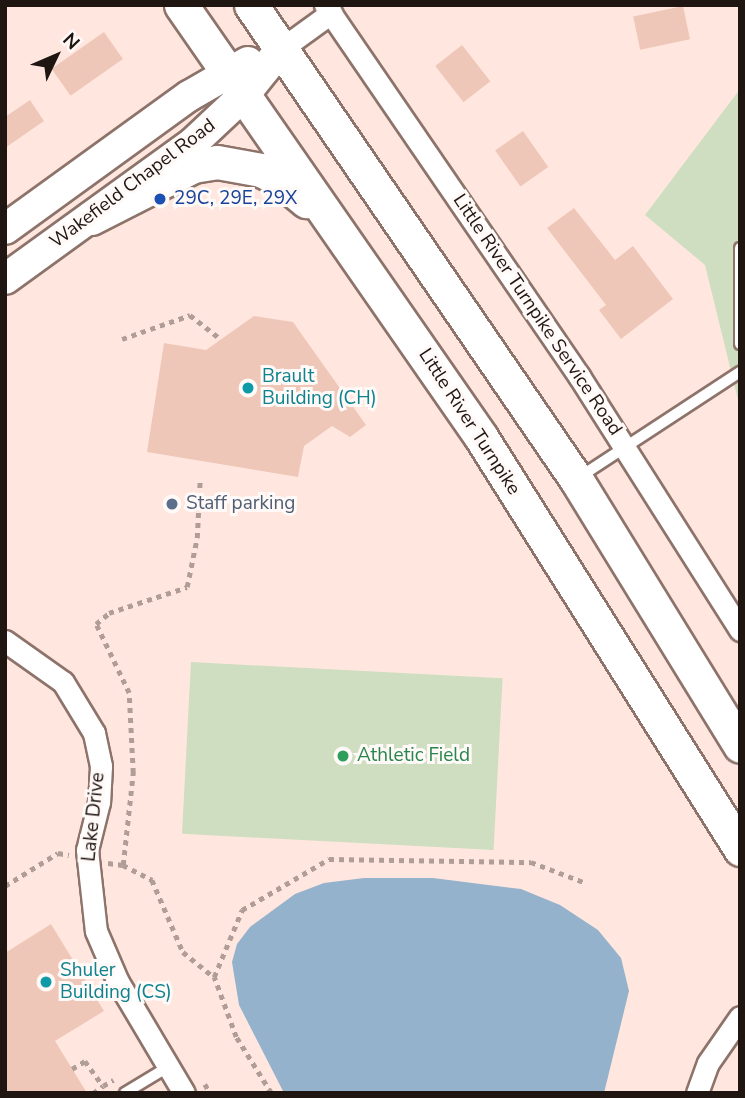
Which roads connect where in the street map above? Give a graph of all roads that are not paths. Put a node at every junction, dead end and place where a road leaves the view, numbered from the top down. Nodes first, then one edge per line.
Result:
1 (181, 5) edge
2 (251, 5) edge
3 (328, 9) edge
4 (281, 49) junction
5 (235, 83) junction
6 (91, 218) junction
7 (5, 229) edge
8 (343, 236) junction
9 (740, 248) edge
10 (5, 279) edge
11 (740, 344) edge
12 (740, 373) edge
13 (625, 447) junction
14 (576, 479) junction
15 (740, 630) edge
16 (5, 641) edge
17 (740, 746) edge
18 (740, 849) edge
19 (740, 1017) edge
20 (168, 1067) junction
21 (125, 1093) edge
22 (184, 1093) edge
23 (697, 1093) edge

1 - 5 main road, Little River Turnpike
2 - 4 main road
3 - 4 street, Wakefield Chapel Road
3 - 13 street, Little River Turnpike Service Road
4 - 5 main road, Wakefield Chapel Road
4 - 14 main road
5 - 6 main road, Wakefield Chapel Road
5 - 7 main road, Wakefield Chapel Road
5 - 8 main road, Little River Turnpike
6 - 8 main road
6 - 10 main road, Wakefield Chapel Road
8 - 18 main road, Little River Turnpike
9 - 11 lane
12 - 13 lane
13 - 14 lane
13 - 15 street, Little River Turnpike Service Road
14 - 17 main road
16 - 20 street, Lake Drive
19 - 23 street
20 - 21 lane
20 - 22 street, Lake Drive

